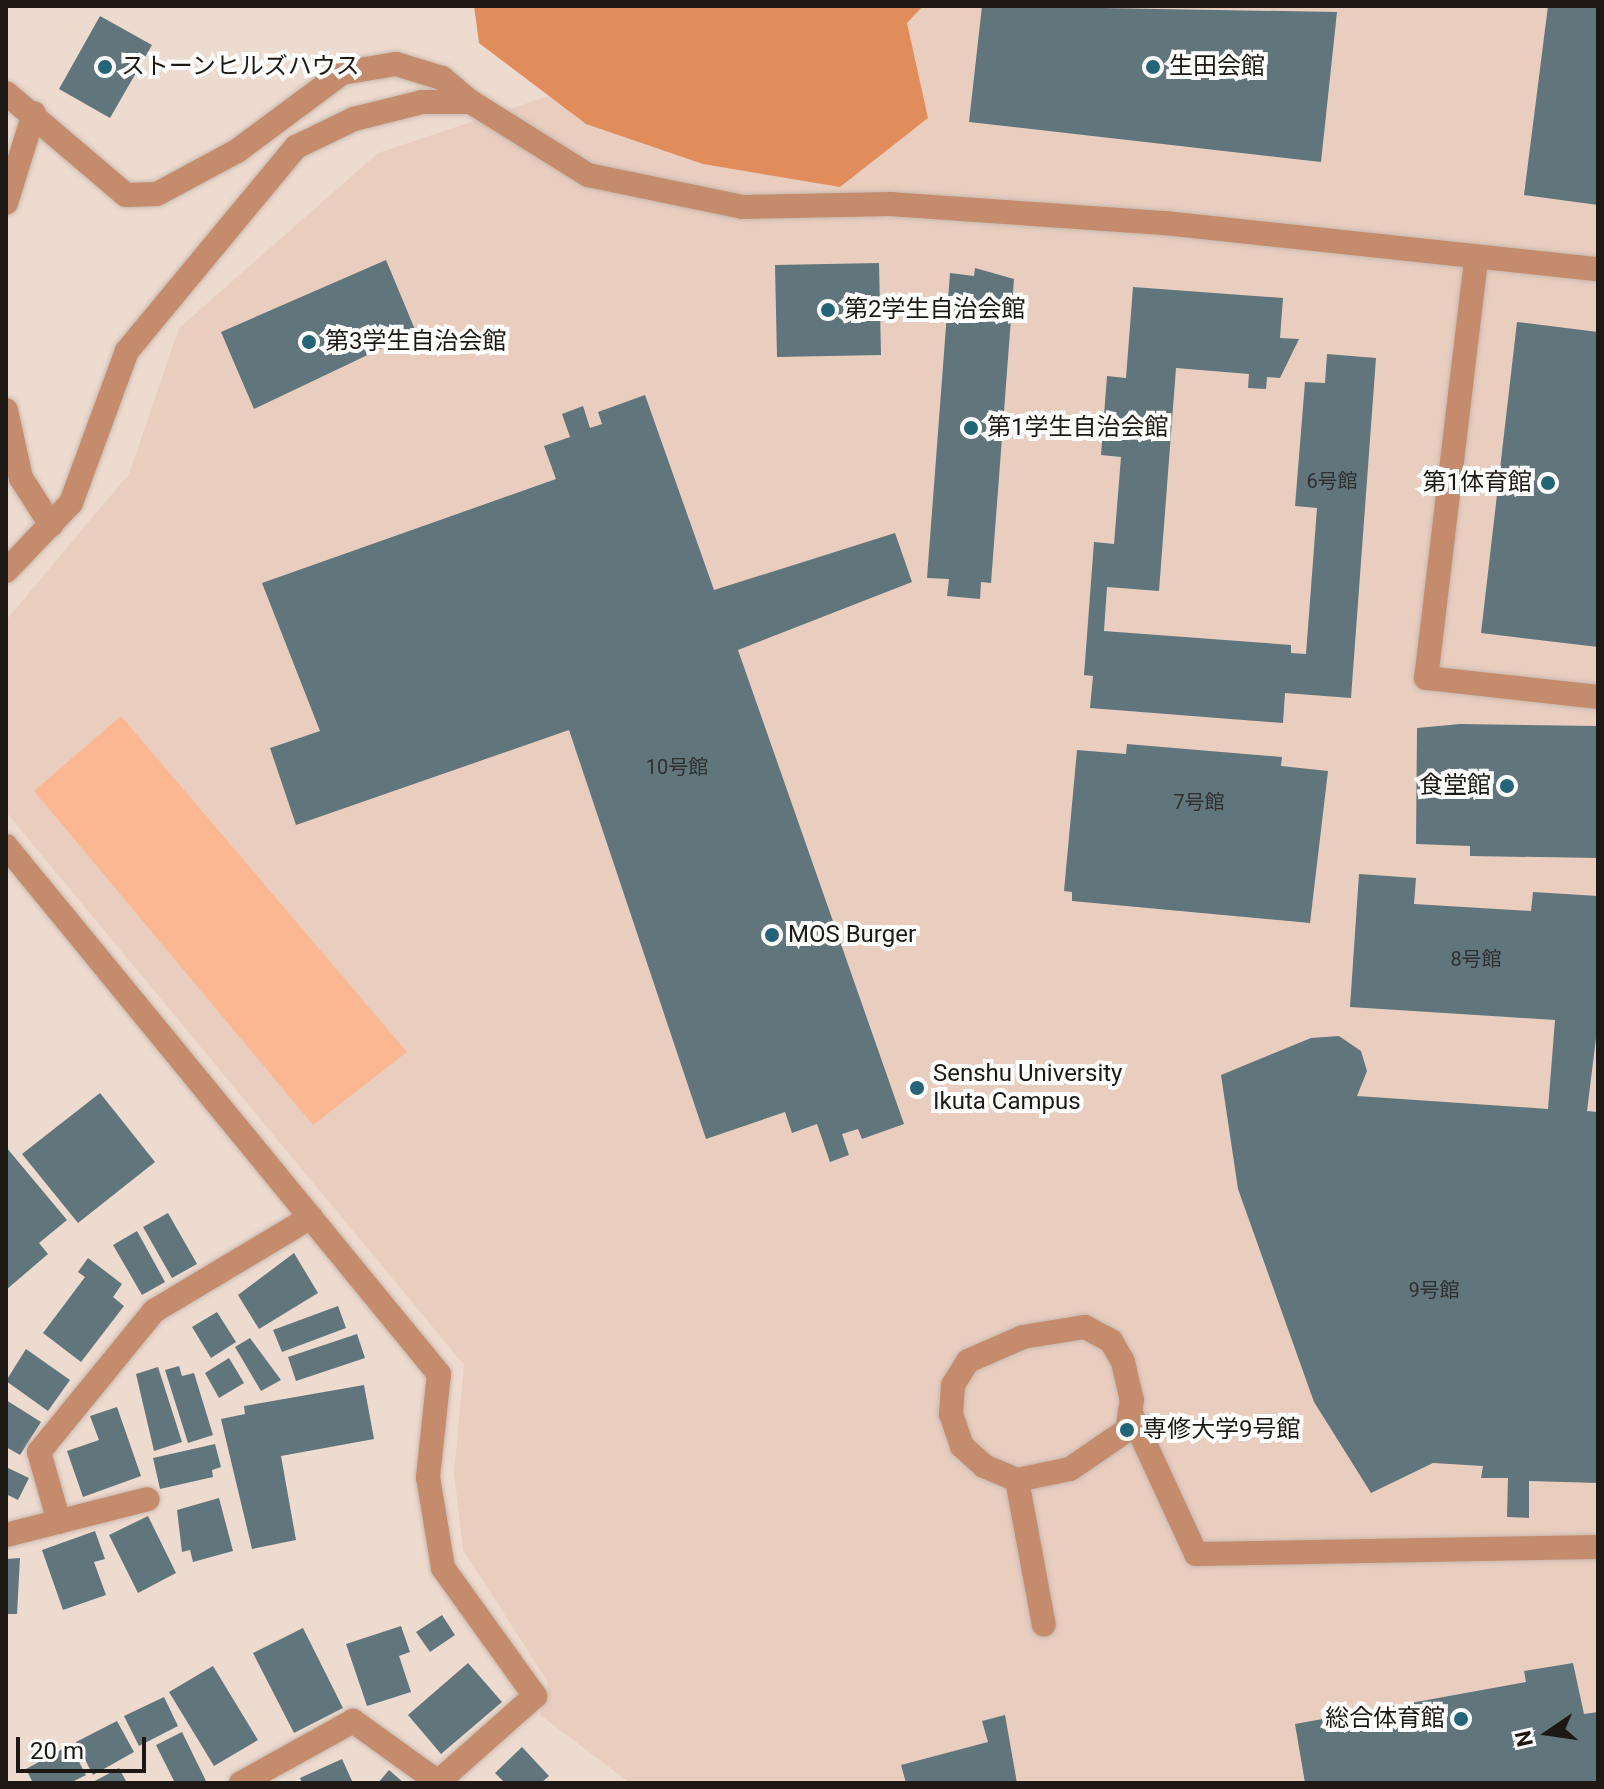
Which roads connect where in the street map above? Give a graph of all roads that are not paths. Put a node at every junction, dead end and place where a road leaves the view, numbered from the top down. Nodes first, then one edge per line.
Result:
1 (6, 93) edge
2 (471, 102) junction
3 (34, 113) junction
4 (6, 203) edge
5 (1476, 260) junction
6 (1598, 269) edge
7 (6, 410) edge
8 (51, 525) junction
9 (10, 559) edge
10 (1598, 697) edge
11 (6, 846) edge
12 (311, 1217) junction
13 (1130, 1411) junction
14 (1017, 1480) junction
15 (148, 1499) dead end
16 (59, 1522) junction
17 (6, 1535) edge
18 (1598, 1547) edge
19 (1044, 1625) dead end
20 (438, 1782) edge
21 (241, 1783) edge

1 - 3 street
2 - 3 street
2 - 5 street
2 - 8 street
3 - 4 street
5 - 6 street
5 - 10 street
7 - 8 street
8 - 9 street
11 - 12 street
12 - 16 street
12 - 20 street
13 - 14 street
13 - 14 street
13 - 18 street
14 - 19 street
15 - 16 street
16 - 17 street
20 - 21 street

